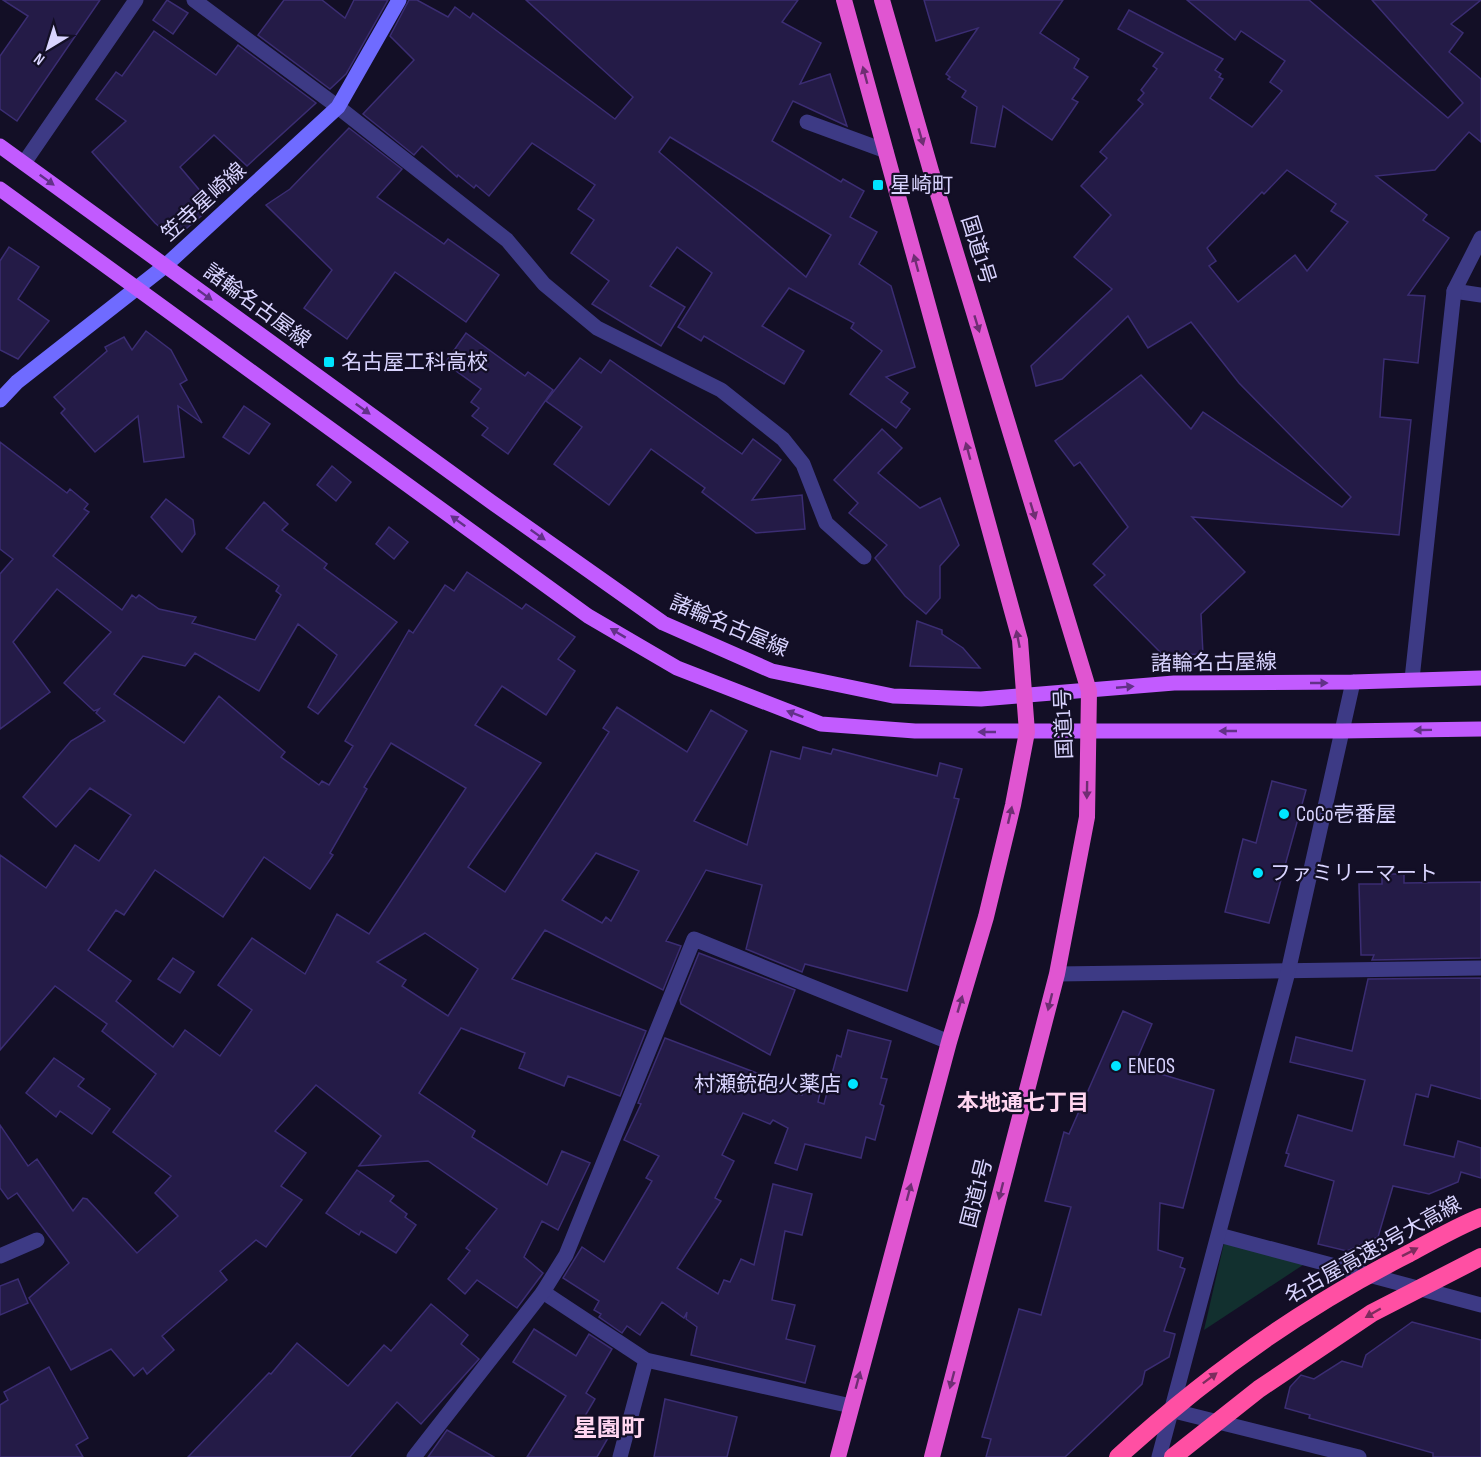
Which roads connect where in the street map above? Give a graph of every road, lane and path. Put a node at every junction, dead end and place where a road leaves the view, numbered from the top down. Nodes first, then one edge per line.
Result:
1 (136, 0) edge
2 (194, 0) edge
3 (399, 0) edge
4 (844, 0) edge
5 (882, 0) edge
6 (338, 107) junction
7 (807, 122) dead end
8 (0, 146) edge
9 (886, 151) junction
10 (24, 163) junction
11 (0, 189) edge
12 (1481, 238) edge
13 (165, 266) junction
14 (137, 288) junction
15 (1454, 291) junction
16 (1481, 295) edge
17 (0, 400) edge
18 (864, 557) dead end
19 (1481, 678) edge
20 (1412, 679) junction
21 (1353, 682) junction
22 (1089, 691) junction
23 (1024, 697) junction
24 (1481, 729) edge
25 (1088, 731) junction
26 (1342, 731) junction
27 (1027, 732) junction
28 (1481, 968) edge
29 (1288, 972) junction
30 (1057, 974) junction
31 (949, 1041) junction
32 (1481, 1217) edge
33 (1219, 1235) junction
34 (37, 1240) dead end
35 (0, 1256) edge
36 (1481, 1257) edge
37 (543, 1292) junction
38 (1481, 1305) edge
39 (646, 1360) junction
40 (851, 1406) junction
41 (1170, 1410) junction
42 (414, 1457) edge
43 (620, 1457) edge
44 (838, 1457) edge
45 (932, 1457) edge
46 (1118, 1457) edge
47 (1159, 1457) edge
48 (1173, 1457) edge
49 (1359, 1457) edge

1 - 10 street
2 - 6 street
3 - 6 main road, 笠寺星崎線
9 -> 4 highway, 国道1号
5 -> 22 highway, 国道1号
6 - 13 main road, 笠寺星崎線
6 - 18 street
7 - 9 street
8 - 10 main road, 諸輪名古屋線
23 -> 9 highway, 国道1号
10 -> 13 main road, 諸輪名古屋線
11 - 14 main road
12 - 15 street
13 - 14 main road, 笠寺星崎線
13 -> 23 main road, 諸輪名古屋線
14 - 17 main road, 笠寺星崎線
27 -> 14 main road
15 - 16 street
15 - 20 street
19 - 20 main road, 諸輪名古屋線
20 - 21 main road, 諸輪名古屋線
22 -> 21 main road, 諸輪名古屋線
21 - 26 street
22 - 23 main road, 諸輪名古屋線
22 - 25 highway, 国道1号
23 - 27 highway, 国道1号
24 -> 26 main road
26 -> 25 main road
25 - 27 main road
25 -> 30 highway, 国道1号
26 - 29 street
31 -> 27 highway, 国道1号
28 - 29 street
29 - 30 street
29 - 33 street
30 -> 45 highway, 国道1号
31 - 37 street
40 -> 31 highway, 国道1号
46 -> 32 highway, 名古屋高速3号大高線
33 - 38 street
33 - 41 street
34 - 35 street
36 -> 48 highway
37 - 39 street
37 - 42 street
39 - 40 street
39 - 43 street
40 - 44 highway, 国道1号
41 - 47 street
41 - 49 street

